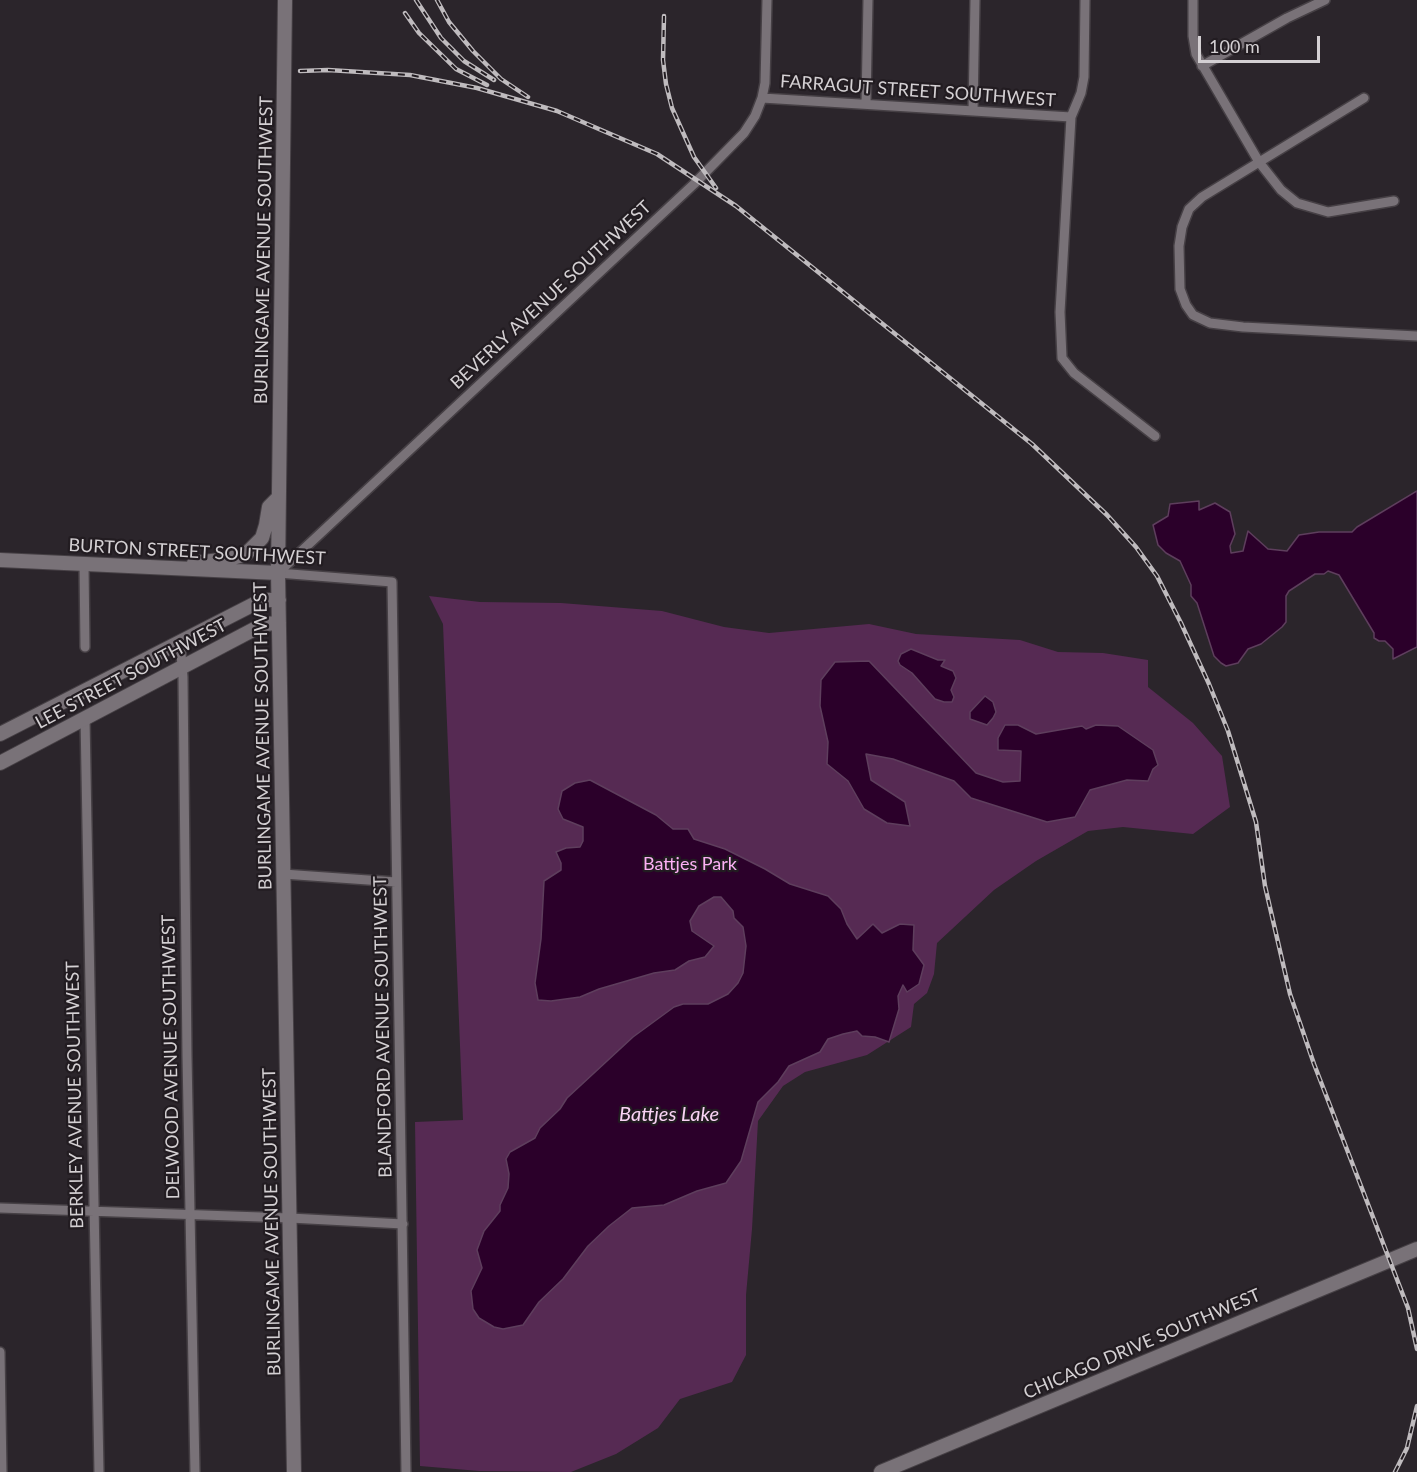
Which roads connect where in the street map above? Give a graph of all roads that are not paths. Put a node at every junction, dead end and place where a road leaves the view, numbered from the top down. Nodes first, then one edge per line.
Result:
1 (285, 0) edge
2 (767, 0) edge
3 (868, 0) edge
4 (975, 0) edge
5 (1085, 0) edge
6 (1193, 0) edge
7 (1325, 0) edge
8 (1202, 66) junction
9 (762, 98) junction
10 (1364, 98) dead end
11 (866, 103) junction
12 (973, 111) junction
13 (1071, 117) junction
14 (1259, 162) junction
15 (1394, 201) dead end
16 (1417, 336) edge
17 (1155, 436) dead end
18 (279, 497) junction
19 (0, 560) edge
20 (84, 564) junction
21 (175, 568) junction
22 (278, 573) junction
23 (392, 582) joint
24 (262, 600) junction
25 (279, 600) junction
26 (279, 623) junction
27 (180, 642) junction
28 (85, 647) dead end
29 (183, 668) junction
30 (85, 718) junction
31 (0, 734) edge
32 (0, 763) edge
33 (283, 874) junction
34 (396, 882) junction
35 (0, 1208) edge
36 (94, 1211) junction
37 (190, 1215) junction
38 (290, 1218) junction
39 (403, 1224) junction
40 (1417, 1249) edge
41 (0, 1352) edge
42 (2, 1472) edge
43 (99, 1472) edge
44 (195, 1472) edge
45 (294, 1472) edge
46 (406, 1472) edge
47 (881, 1472) edge

1 - 18 street, BURLINGAME AVENUE SOUTHWEST
2 - 9 street, BEVERLY AVENUE SOUTHWEST
3 - 11 street
4 - 12 street
5 - 13 street
6 - 8 street
7 - 8 street
8 - 14 street
9 - 11 street, FARRAGUT STREET SOUTHWEST
9 - 22 street, BEVERLY AVENUE SOUTHWEST
10 - 14 street
11 - 12 street, FARRAGUT STREET SOUTHWEST
12 - 13 street, FARRAGUT STREET SOUTHWEST
13 - 17 street
14 - 15 street
14 - 16 street
18 - 21 street
18 - 22 street, BURLINGAME AVENUE SOUTHWEST
19 - 20 street, BURTON STREET SOUTHWEST
20 - 21 street, BURTON STREET SOUTHWEST
20 - 28 street
21 - 22 street, BURTON STREET SOUTHWEST
22 - 23 street, BURTON STREET SOUTHWEST
22 - 24 street
22 - 25 street, BURLINGAME AVENUE SOUTHWEST
23 - 34 street, BLANDFORD AVENUE SOUTHWEST
24 - 25 street, LEE STREET SOUTHWEST
24 - 27 street, LEE STREET SOUTHWEST
25 - 26 street, BURLINGAME AVENUE SOUTHWEST
26 - 29 street, LEE STREET SOUTHWEST
26 - 33 street, BURLINGAME AVENUE SOUTHWEST
27 - 29 street, DELWOOD AVENUE SOUTHWEST
27 - 31 street, LEE STREET SOUTHWEST
29 - 30 street, LEE STREET SOUTHWEST
29 - 37 street, DELWOOD AVENUE SOUTHWEST
30 - 32 street, LEE STREET SOUTHWEST
30 - 36 street, BERKLEY AVENUE SOUTHWEST
33 - 34 street
33 - 38 street, BURLINGAME AVENUE SOUTHWEST
34 - 39 street, BLANDFORD AVENUE SOUTHWEST
35 - 36 street
36 - 37 street
36 - 43 street, BERKLEY AVENUE SOUTHWEST
37 - 38 street
37 - 44 street, DELWOOD AVENUE SOUTHWEST
38 - 39 street
38 - 45 street, BURLINGAME AVENUE SOUTHWEST
39 - 46 street, BLANDFORD AVENUE SOUTHWEST
40 - 47 street, CHICAGO DRIVE SOUTHWEST
41 - 42 street

